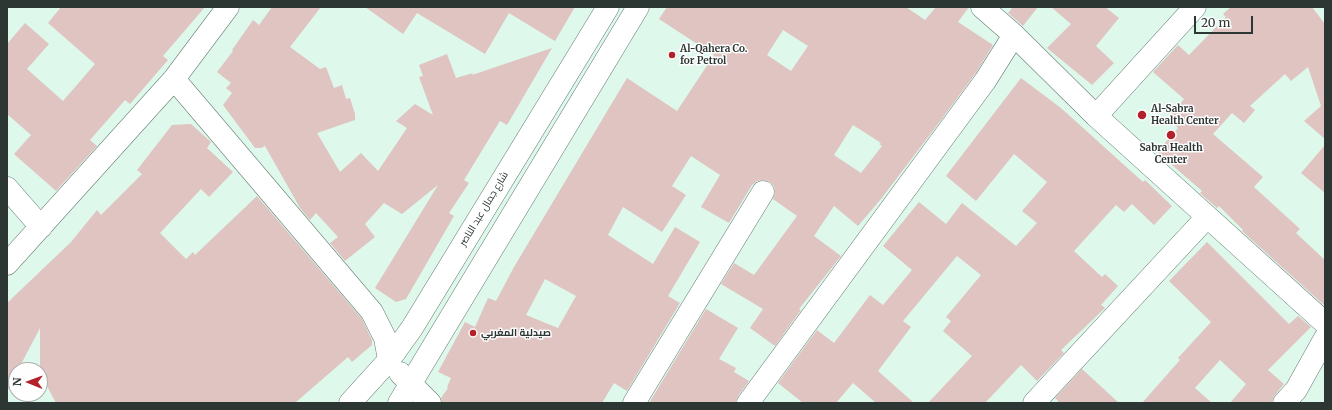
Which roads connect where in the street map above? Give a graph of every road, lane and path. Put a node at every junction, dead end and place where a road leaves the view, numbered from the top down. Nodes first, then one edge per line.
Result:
1 (228, 7) edge
2 (608, 7) edge
3 (638, 7) edge
4 (982, 7) edge
5 (1195, 7) edge
6 (1014, 35) junction
7 (174, 78) junction
8 (1096, 116) junction
9 (7, 188) edge
10 (763, 192) dead end
11 (1207, 217) junction
12 (41, 227) junction
13 (7, 264) edge
14 (1325, 323) edge
15 (1325, 338) edge
16 (389, 360) junction
17 (409, 384) junction
18 (1296, 399) edge
19 (350, 403) edge
20 (398, 403) edge
21 (430, 403) edge
22 (634, 403) edge
23 (748, 403) edge
24 (1034, 403) edge

1 - 7 street
2 - 16 street, شارع جمال عبد الناصر
3 - 17 street
4 - 6 street
5 - 8 street
6 - 8 street
6 - 23 street
7 - 12 street
7 - 16 street
8 - 11 street
9 - 12 street
10 - 22 street
11 - 14 street
11 - 24 street
12 - 13 street
15 - 18 street
16 - 17 street
16 - 19 street, شارع جمال عبد الناصر
16 - 20 street
17 - 20 street
17 - 21 street

